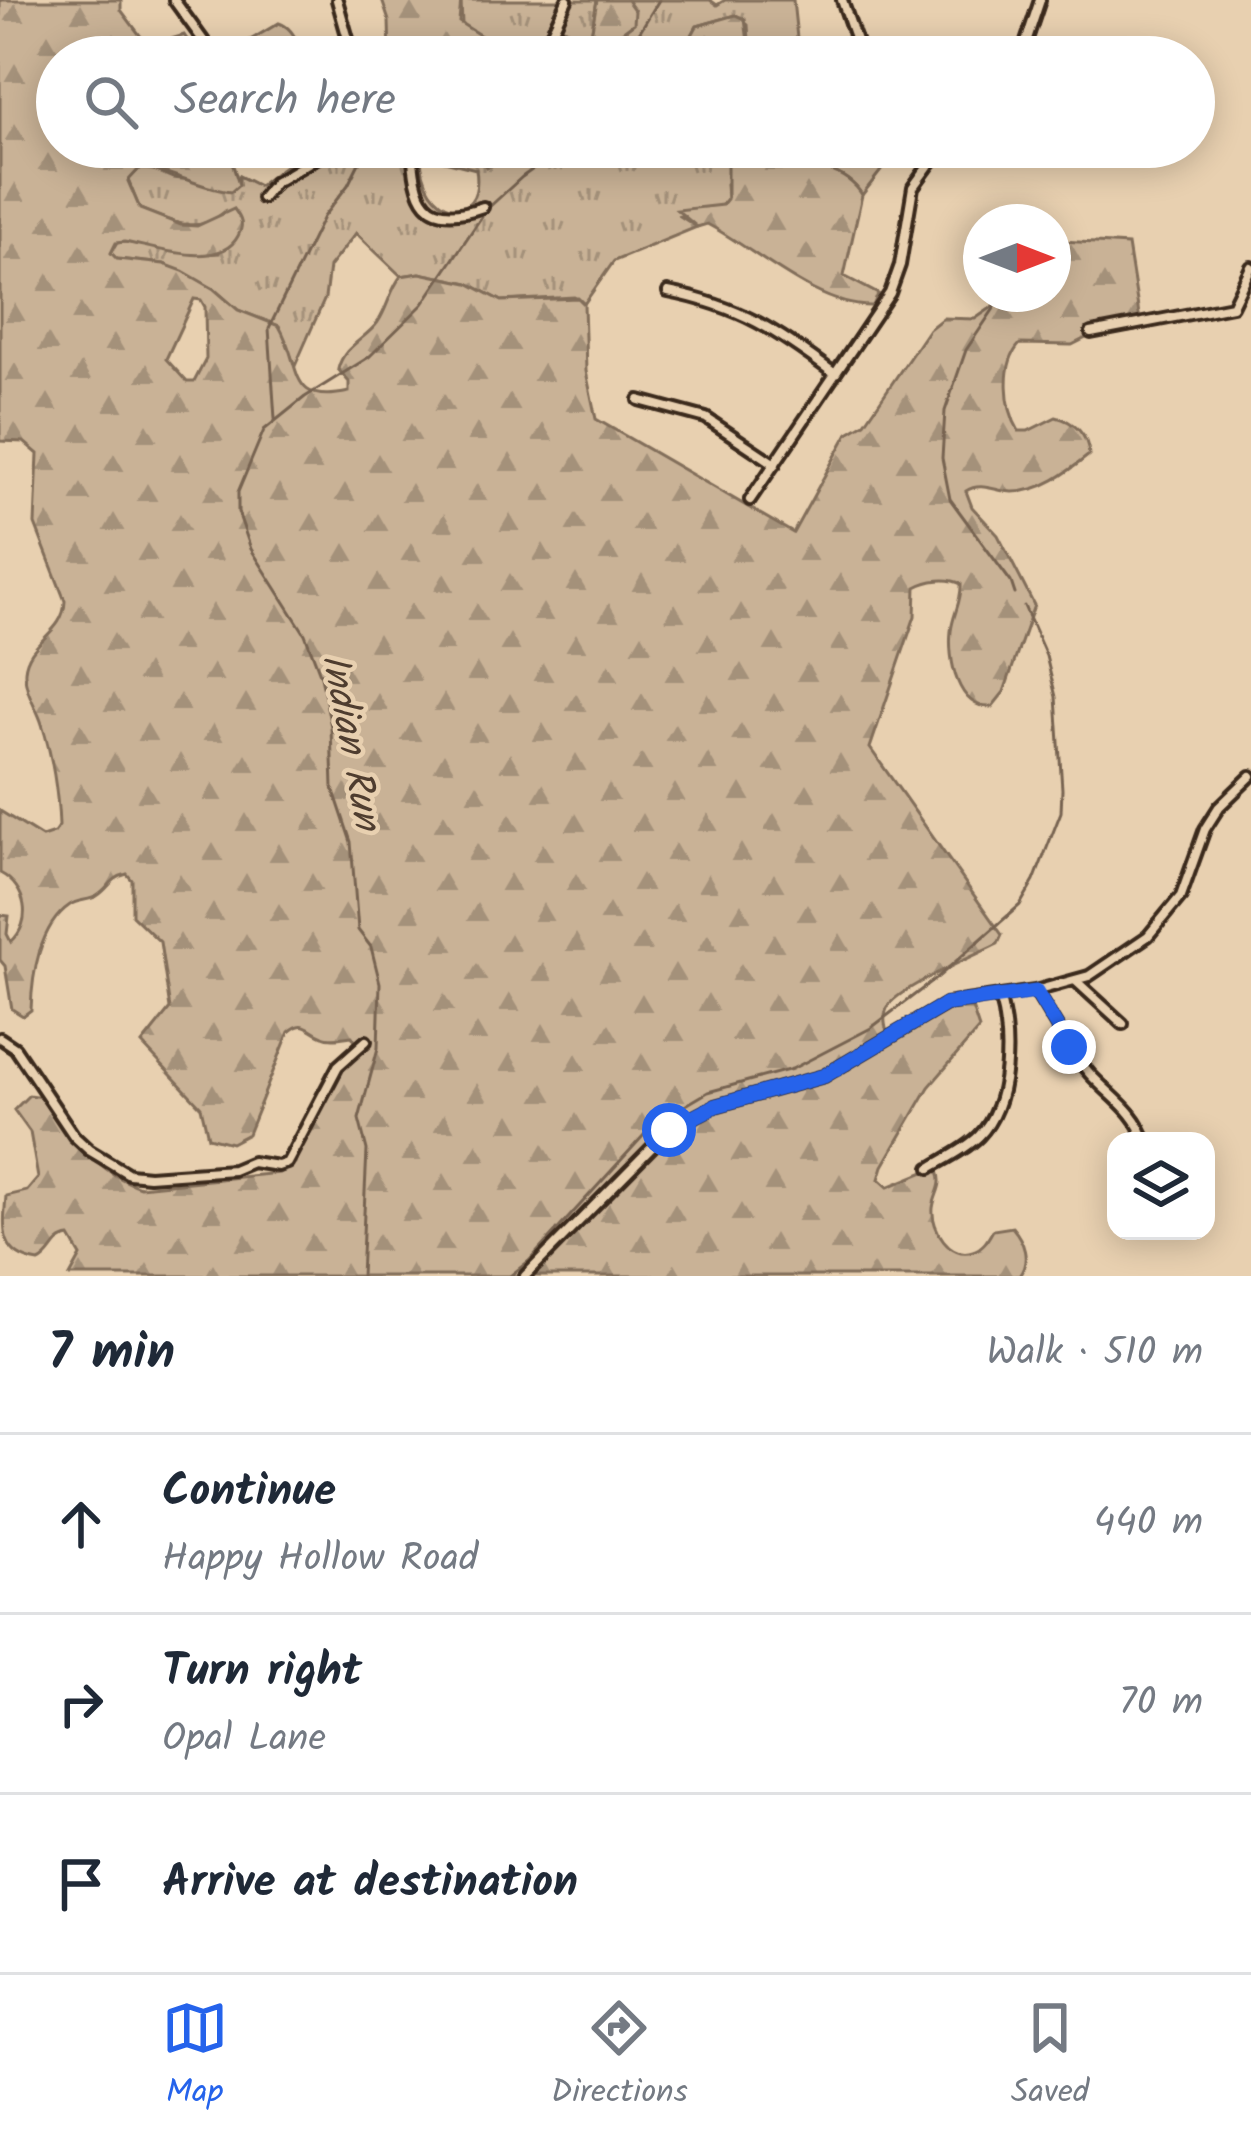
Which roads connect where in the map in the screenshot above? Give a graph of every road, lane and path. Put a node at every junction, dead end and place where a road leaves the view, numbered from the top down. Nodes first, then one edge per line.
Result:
1 (174, 0) edge
2 (337, 0) edge
3 (567, 0) edge
4 (842, 0) edge
5 (1040, 0) edge
6 (200, 36) edge
7 (347, 36) edge
8 (550, 36) edge
9 (854, 36) edge
10 (1028, 36) edge
11 (299, 168) edge
12 (413, 168) edge
13 (927, 168) edge
14 (262, 198) dead end
15 (483, 207) dead end
16 (1251, 268) edge
17 (668, 292) dead end
18 (1091, 333) dead end
19 (835, 374) junction
20 (639, 400) dead end
21 (775, 464) junction
22 (750, 500) dead end
23 (1251, 776) edge
24 (1075, 980) junction
25 (1036, 992) junction
26 (999, 996) junction
27 (1123, 1024) dead end
28 (0, 1038) edge
29 (366, 1041) dead end
30 (1140, 1132) edge
31 (930, 1168) dead end
32 (526, 1276) edge

1 - 6 street
2 - 7 street
3 - 8 street
4 - 9 street
5 - 10 street
11 - 14 street
12 - 15 street
13 - 19 street
16 - 18 street
17 - 19 street
19 - 21 street
20 - 21 street
21 - 22 street
23 - 24 street
24 - 25 street
24 - 27 street
25 - 26 street
25 - 30 street
26 - 31 street
26 - 32 street
28 - 29 street

